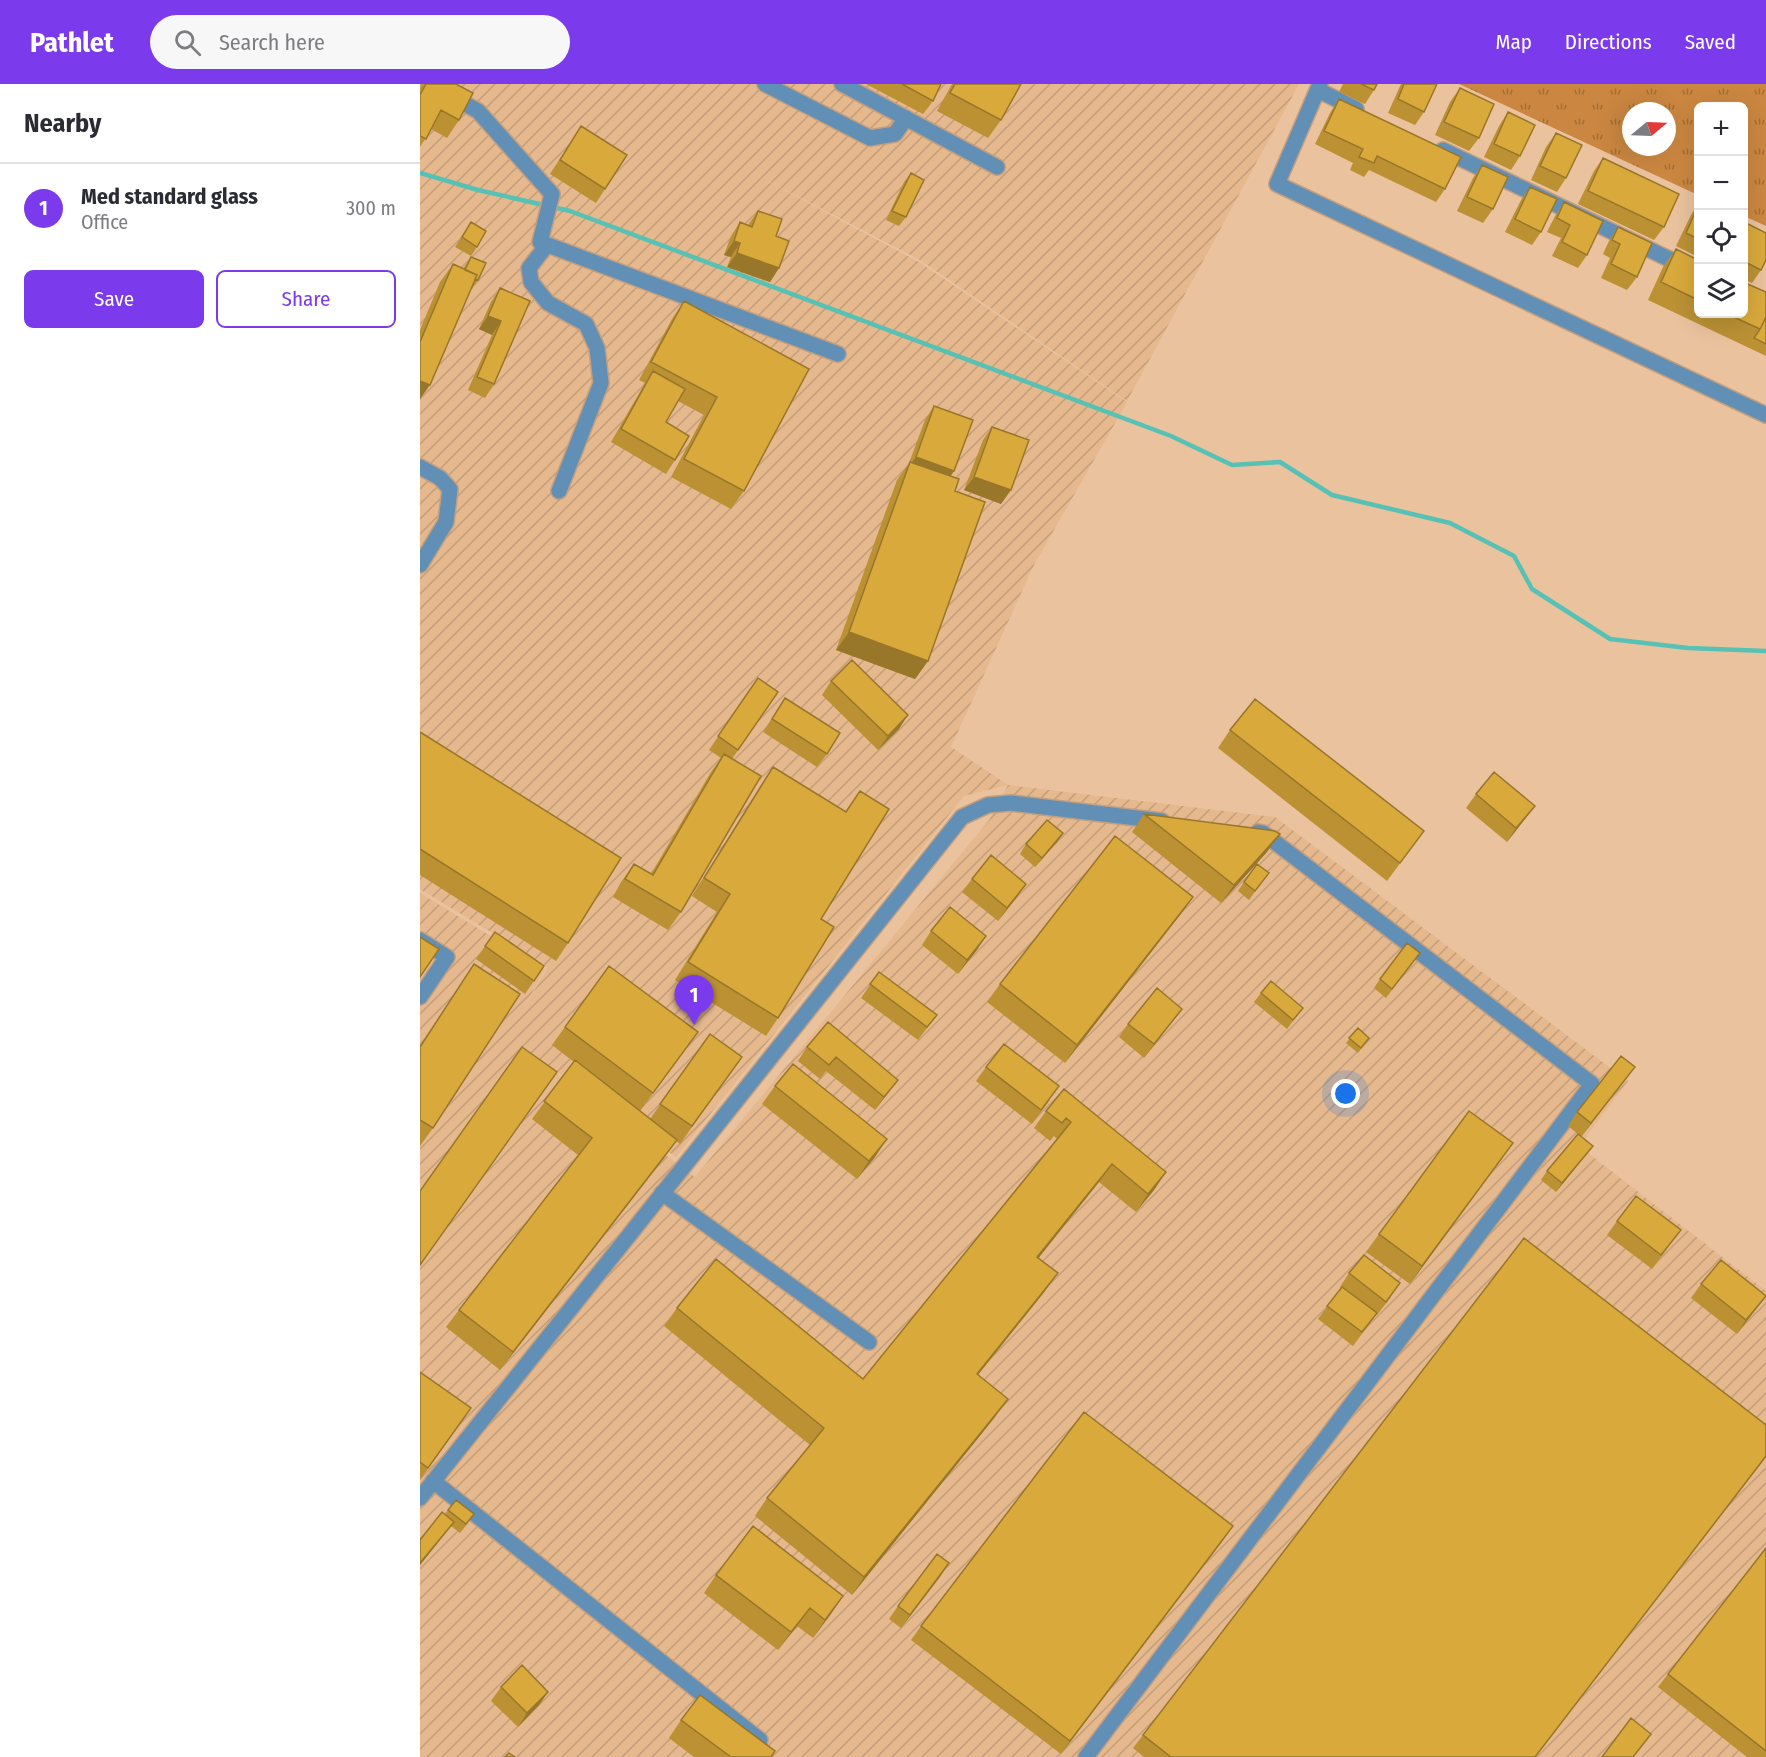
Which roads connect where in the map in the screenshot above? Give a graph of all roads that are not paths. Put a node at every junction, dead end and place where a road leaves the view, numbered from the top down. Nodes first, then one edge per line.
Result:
1 (429, 84) edge
2 (765, 84) edge
3 (842, 84) edge
4 (1319, 87) edge
5 (1371, 116) edge
6 (906, 118) junction
7 (1435, 146) edge
8 (996, 167) dead end
9 (543, 243) junction
10 (1694, 271) edge
11 (838, 354) dead end
12 (1766, 415) edge
13 (420, 467) edge
14 (559, 490) dead end
15 (420, 565) edge
16 (1172, 822) edge
17 (1240, 830) edge
18 (420, 940) edge
19 (420, 997) edge
20 (662, 1193) junction
21 (869, 1342) dead end
22 (433, 1481) junction
23 (420, 1498) edge
24 (760, 1740) edge
25 (1086, 1757) edge

1 - 9 street
2 - 6 street
3 - 6 street
4 - 5 street
4 - 12 street
6 - 8 street
7 - 10 street
9 - 11 street
9 - 14 street
13 - 15 street
16 - 20 street
17 - 25 street
18 - 19 street
20 - 21 street
20 - 22 street
22 - 23 street
22 - 24 street

